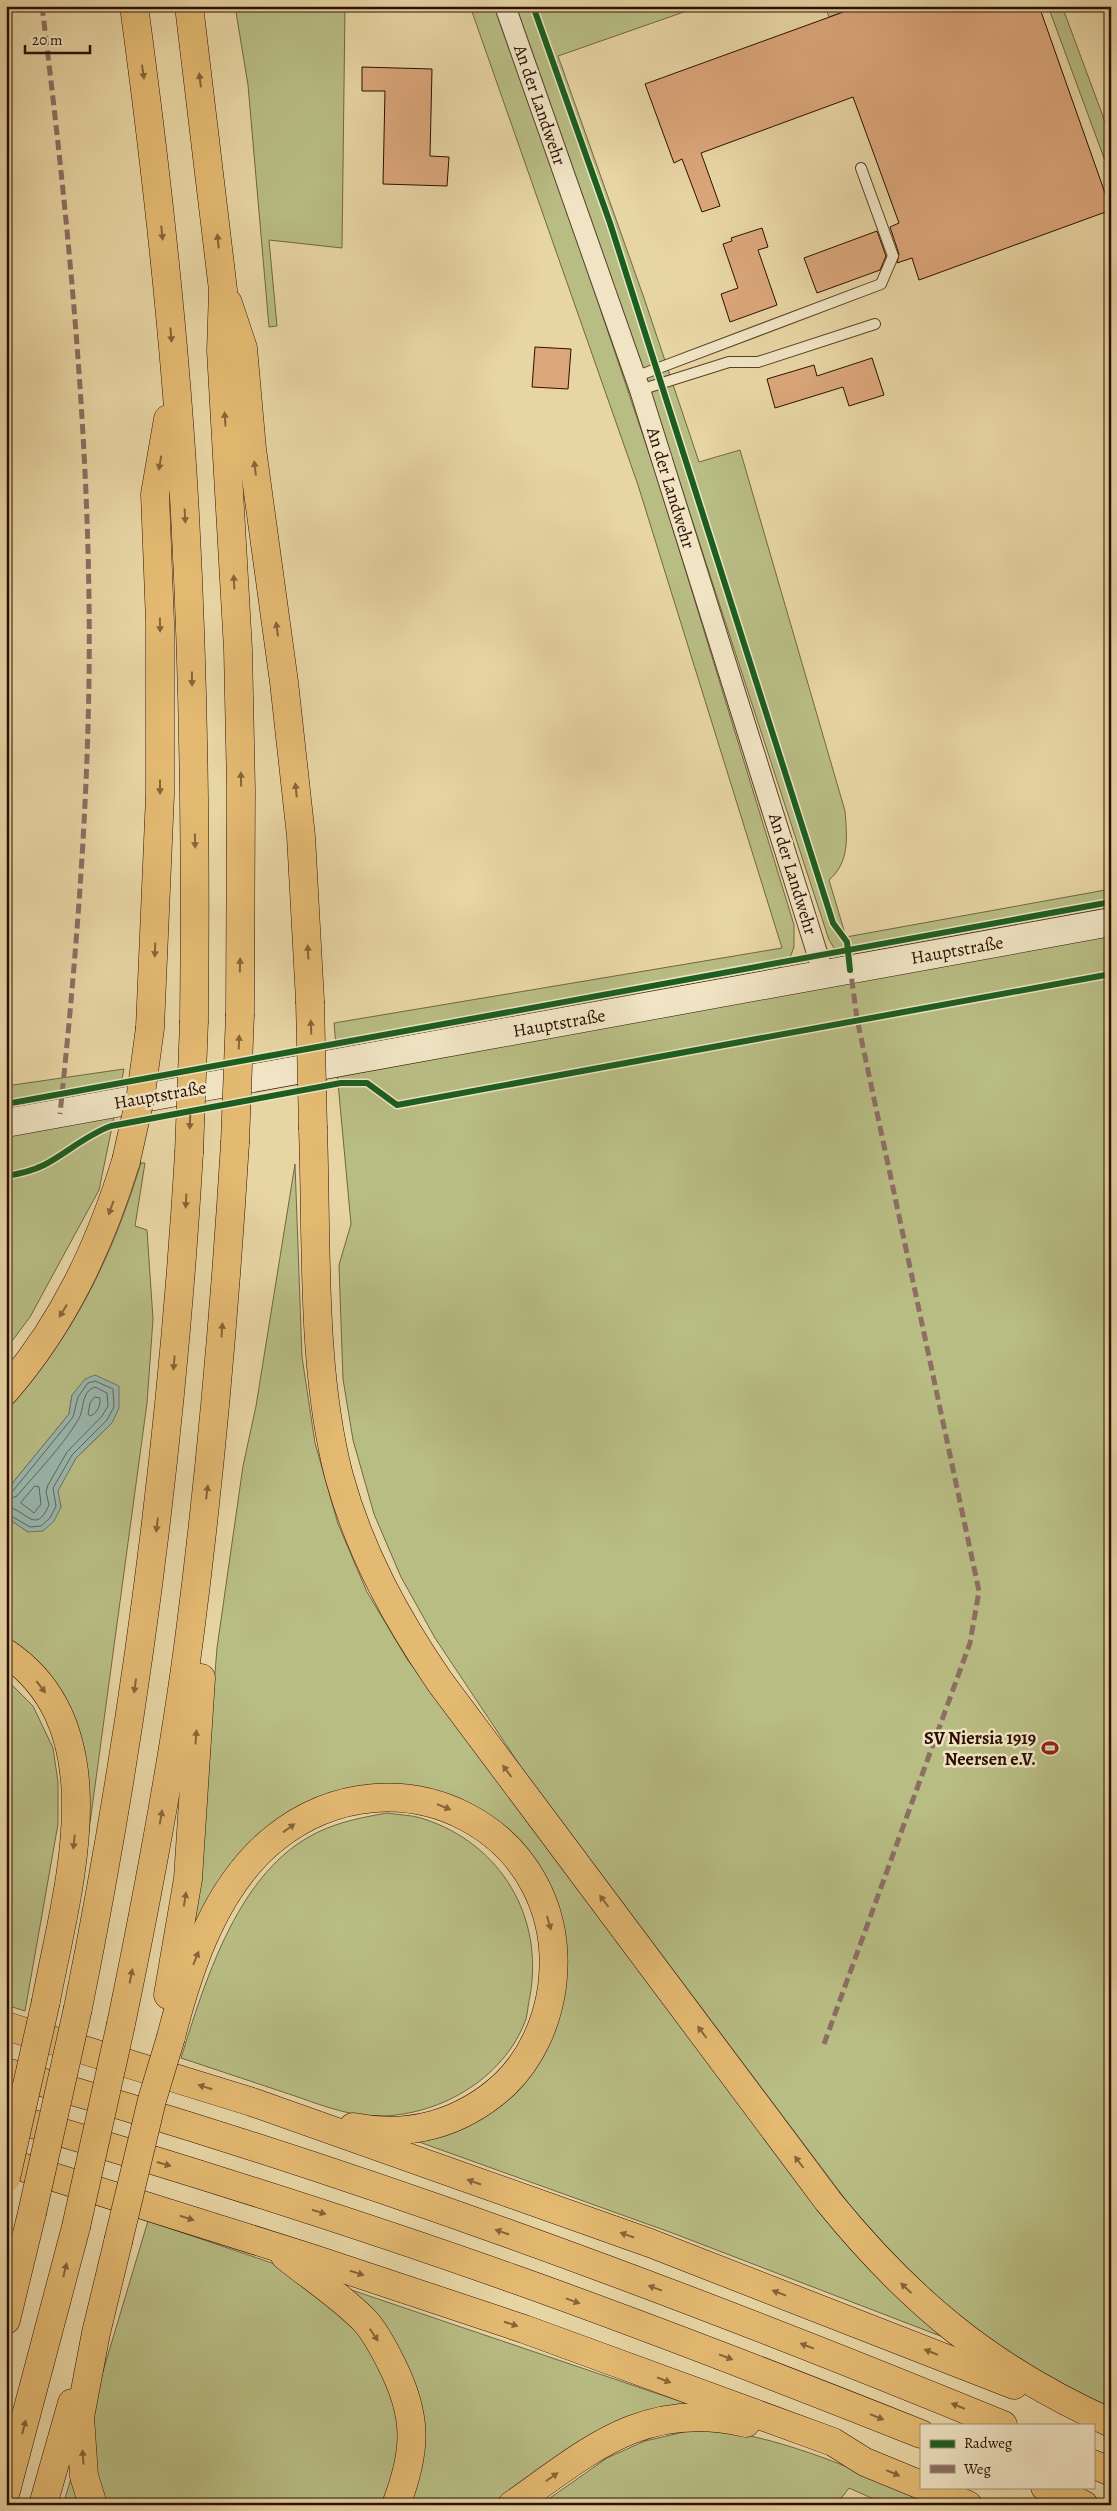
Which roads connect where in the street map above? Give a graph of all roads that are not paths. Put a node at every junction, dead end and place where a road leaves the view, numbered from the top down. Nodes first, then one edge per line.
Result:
1 (134, 6) edge
2 (190, 6) edge
3 (505, 6) edge
4 (861, 168) dead end
5 (223, 290) junction
6 (875, 324) dead end
7 (175, 380) junction
8 (638, 383) junction
9 (1111, 922) edge
10 (824, 974) junction
11 (6, 1123) edge
12 (6, 1390) edge
13 (197, 1575) junction
14 (6, 1654) edge
15 (6, 2026) edge
16 (166, 2035) junction
17 (6, 2072) edge
18 (252, 2102) junction
19 (6, 2116) edge
20 (6, 2133) edge
21 (84, 2140) junction
22 (6, 2162) edge
23 (6, 2178) edge
24 (272, 2245) junction
25 (6, 2320) edge
26 (96, 2333) junction
27 (1109, 2422) edge
28 (1001, 2424) edge
29 (920, 2434) edge
30 (865, 2462) junction
31 (1094, 2464) edge
32 (1111, 2472) edge
33 (920, 2485) edge
34 (928, 2488) edge
35 (1047, 2488) edge
36 (6, 2491) edge
37 (43, 2505) edge
38 (93, 2505) edge
39 (396, 2505) edge
40 (512, 2505) edge
41 (968, 2505) edge
42 (1084, 2505) edge

1 -> 7 highway
5 -> 2 highway
3 - 8 street, An der Landwehr
4 - 8 lane
13 -> 5 highway, bridge
27 -> 5 highway, bridge
6 - 8 lane
7 -> 12 highway, bridge
7 -> 25 highway, bridge
8 - 10 street, An der Landwehr
9 - 10 street, Hauptstraße
10 - 11 street, Hauptstraße
16 -> 13 highway
36 -> 13 highway, bridge
14 -> 23 highway, bridge
18 -> 15 highway
16 -> 18 highway
16 - 26 highway, bridge
28 -> 17 highway
27 -> 18 highway
19 - 21 highway
20 - 21 highway
21 -> 29 highway
22 -> 24 highway
24 -> 30 highway
24 -> 39 highway
26 - 37 highway
38 -> 26 highway
30 -> 33 highway
40 -> 30 highway
31 - 32 highway
34 - 41 highway
35 - 42 highway

